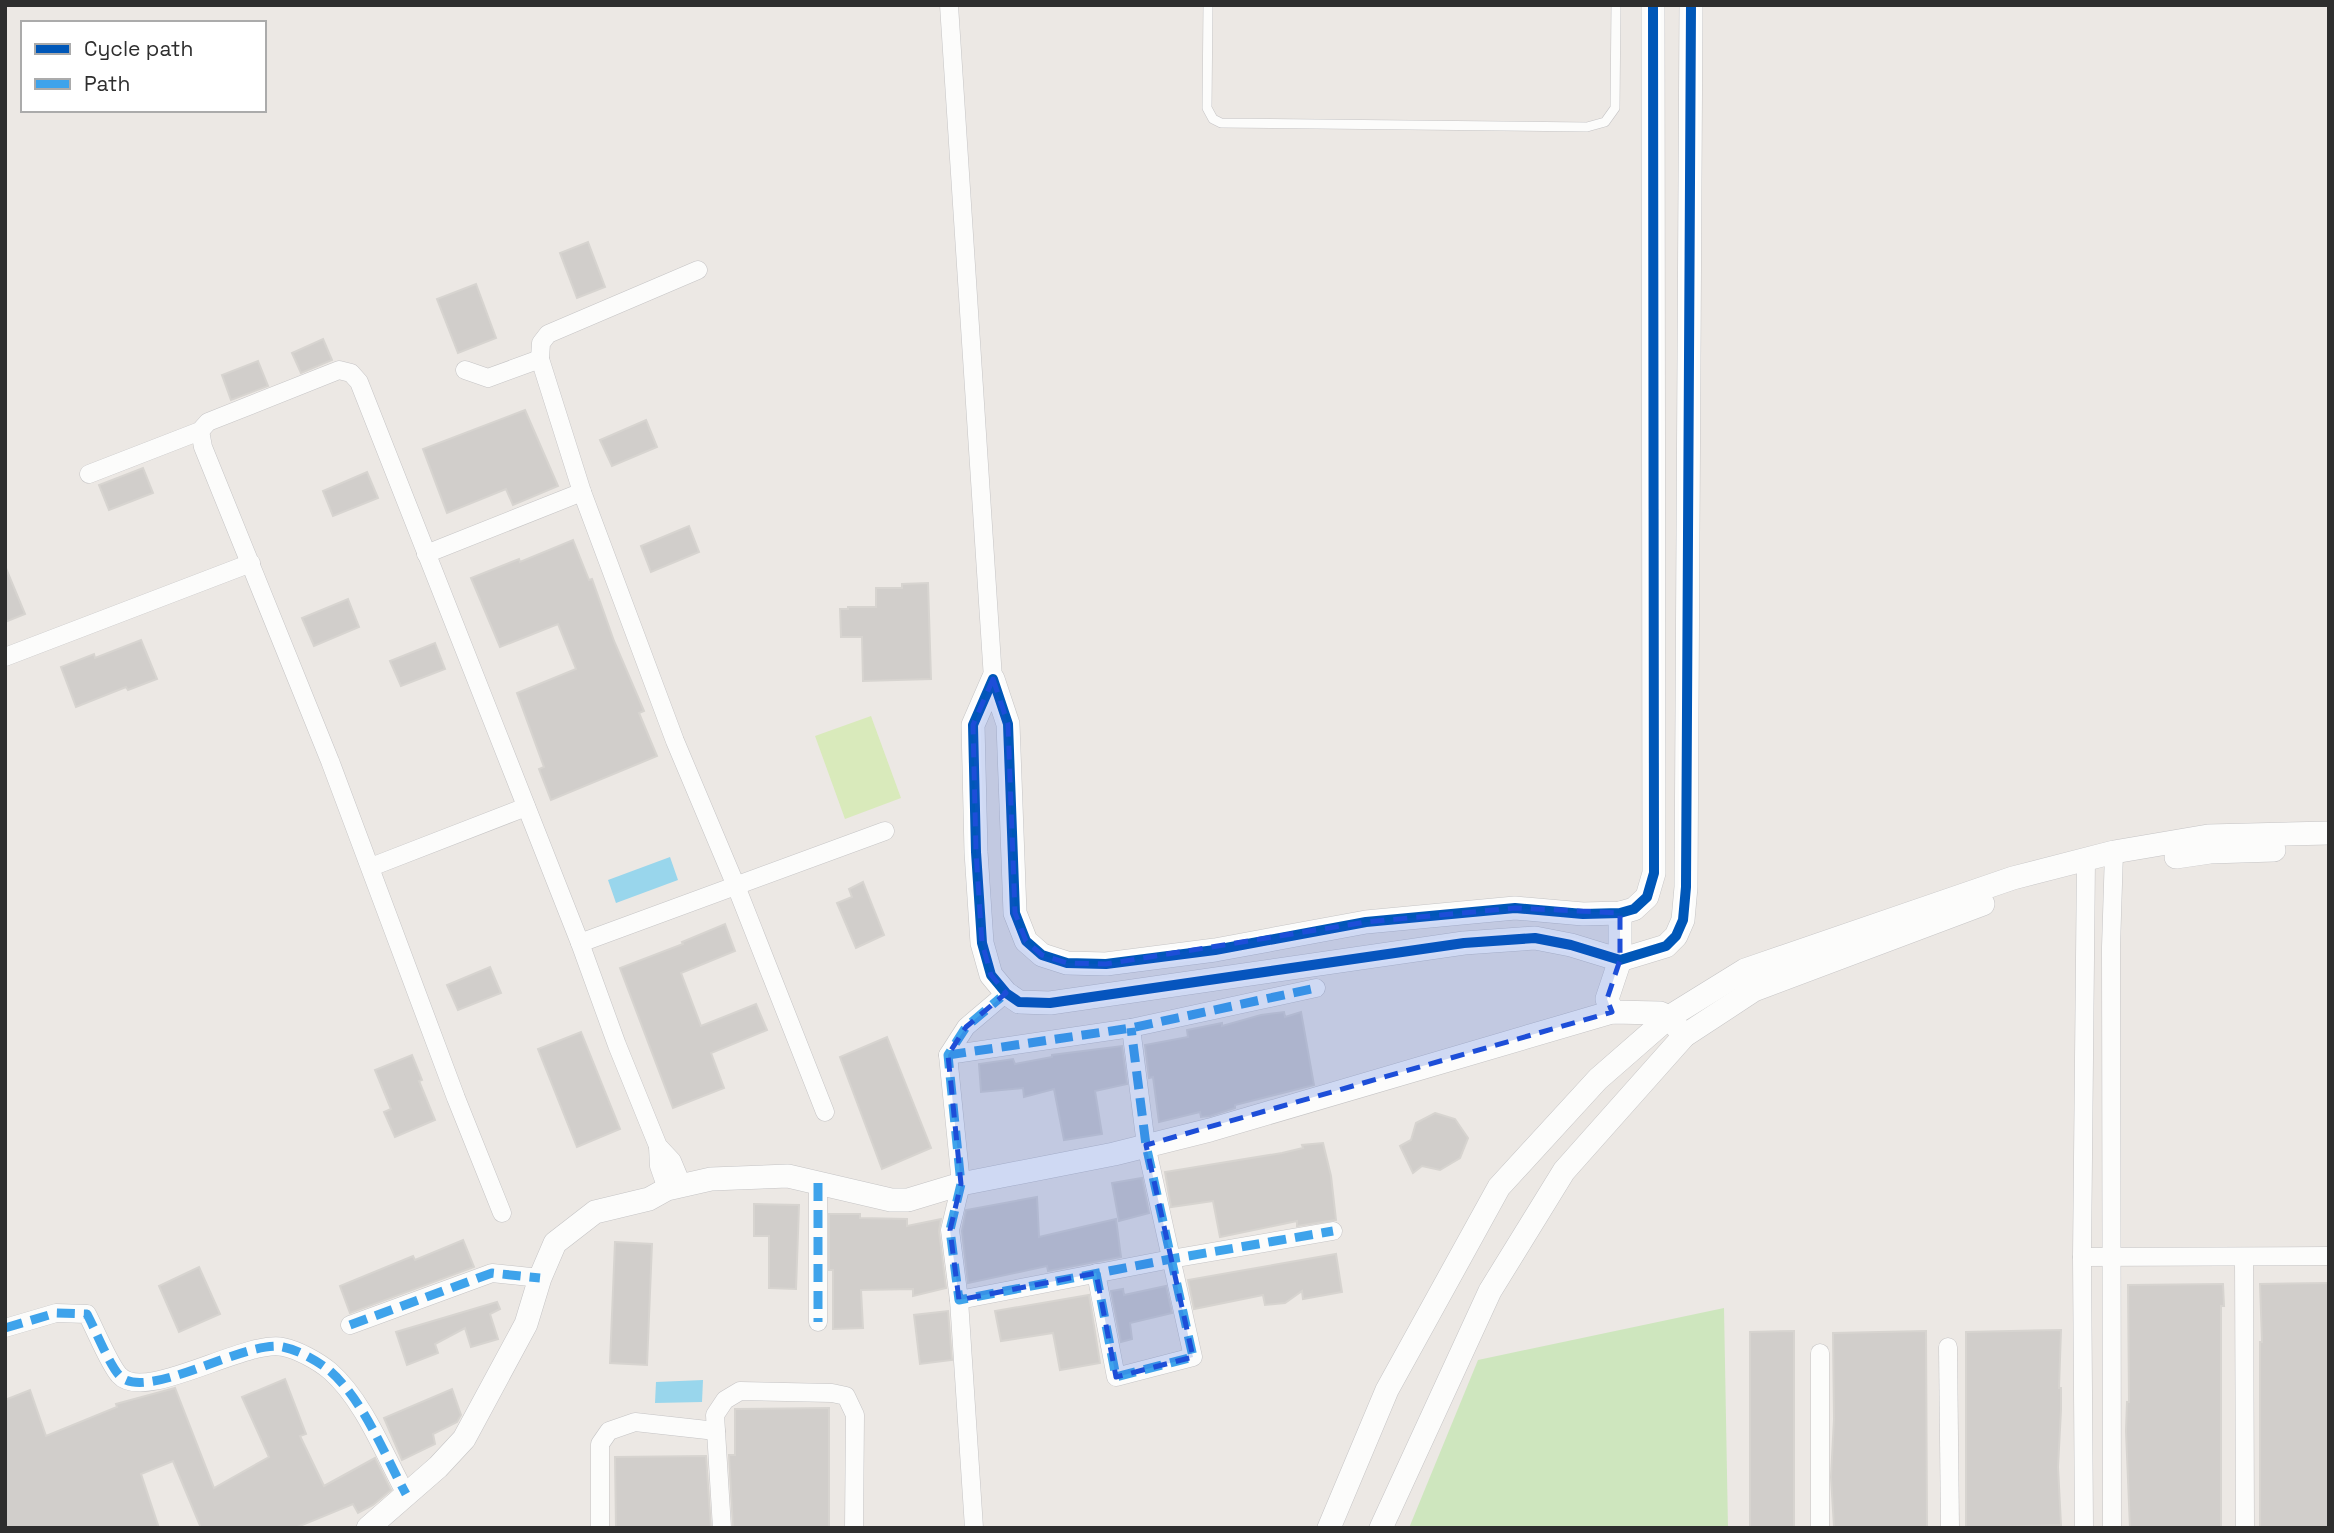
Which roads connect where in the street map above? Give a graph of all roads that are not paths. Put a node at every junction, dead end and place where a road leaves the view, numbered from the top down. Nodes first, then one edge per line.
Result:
1 (949, 5) edge
2 (1208, 5) edge
3 (1616, 5) edge
4 (1653, 5) edge
5 (1690, 5) edge
6 (698, 270) dead end
7 (540, 359) junction
8 (465, 370) dead end
9 (200, 431) junction
10 (89, 474) dead end
11 (582, 492) junction
12 (426, 554) junction
13 (251, 563) junction
14 (5, 657) edge
15 (993, 679) junction
16 (526, 807) junction
17 (885, 831) dead end
18 (2329, 834) edge
19 (2329, 849) edge
20 (2114, 860) junction
21 (371, 867) junction
22 (2086, 867) junction
23 (736, 886) junction
24 (1620, 913) junction
25 (580, 943) junction
26 (1620, 960) junction
27 (1316, 988) dead end
28 (1006, 993) junction
29 (1612, 1012) junction
30 (1669, 1017) junction
31 (1131, 1028) junction
32 (1684, 1036) junction
33 (948, 1055) junction
34 (825, 1112) dead end
35 (1146, 1145) junction
36 (818, 1183) junction
37 (961, 1184) junction
38 (674, 1187) junction
39 (502, 1213) dead end
40 (1333, 1231) dead end
41 (2329, 1256) edge
42 (2244, 1257) junction
43 (2082, 1258) junction
44 (2111, 1258) junction
45 (1171, 1259) junction
46 (1096, 1273) junction
47 (540, 1278) junction
48 (959, 1300) junction
49 (818, 1322) dead end
50 (350, 1325) dead end
51 (5, 1328) edge
52 (1948, 1347) dead end
53 (1819, 1353) dead end
54 (716, 1431) junction
55 (406, 1493) junction
56 (368, 1528) edge
57 (600, 1528) edge
58 (722, 1528) edge
59 (854, 1528) edge
60 (974, 1528) edge
61 (1329, 1528) edge
62 (1381, 1528) edge
63 (1820, 1528) edge
64 (1950, 1528) edge
65 (2084, 1528) edge
66 (2112, 1528) edge
67 (2245, 1528) edge

1 - 15 street
2 - 3 lane
4 - 24 street
5 - 26 street
6 - 7 street
7 - 8 street
7 - 11 street
9 - 10 street
9 - 12 street
9 - 13 street
11 - 12 street
11 - 23 street
12 - 16 street
13 - 14 street
13 - 21 street
15 - 24 street
15 - 28 street
16 - 21 street
16 - 25 street
17 - 23 street
18 - 20 street
19 - 20 street
20 - 22 street
20 - 44 street
21 - 39 street
22 - 30 street
22 - 32 street
22 - 43 street
23 - 25 street
23 - 34 street
24 - 26 street
25 - 38 street
26 - 28 street
26 - 29 street
27 - 31 street
28 - 33 street
29 - 30 street
29 - 35 street
30 - 32 street
30 - 61 street
31 - 33 street
31 - 35 street
32 - 62 street
33 - 37 street
35 - 37 street
35 - 45 street
36 - 37 street
36 - 38 street
36 - 49 street
37 - 48 street
38 - 47 street
40 - 45 street
41 - 42 street
42 - 44 street
42 - 67 street
43 - 44 street
43 - 65 street
44 - 66 street
45 - 46 street
45 - 46 street
46 - 48 street
47 - 50 street
47 - 55 street
48 - 60 street
51 - 55 street
52 - 64 street
53 - 63 street
54 - 57 street
54 - 58 street
54 - 59 street
55 - 56 street

